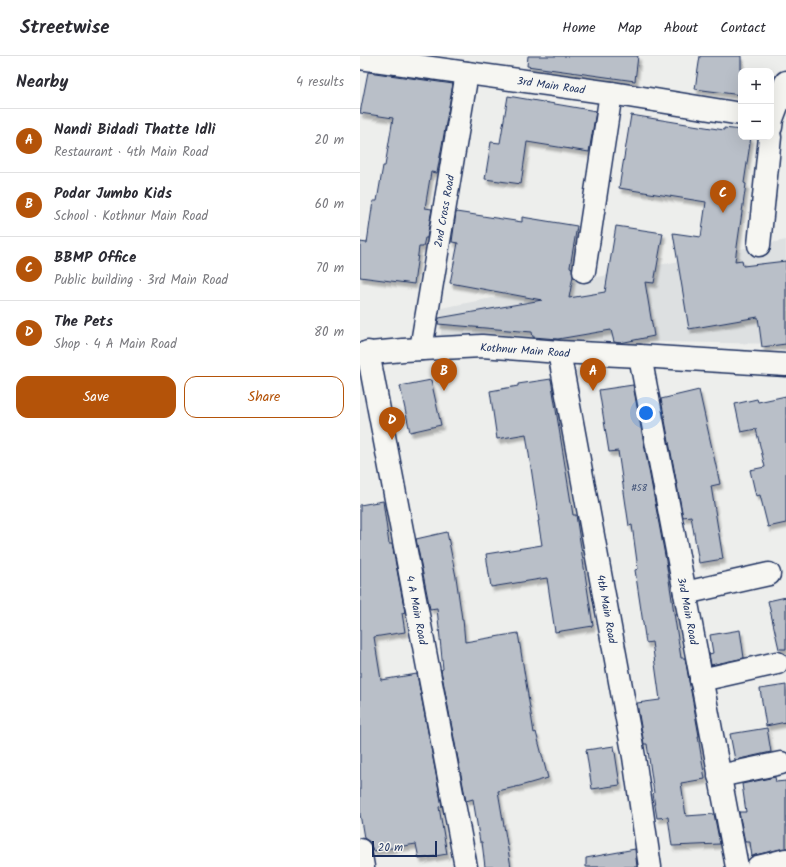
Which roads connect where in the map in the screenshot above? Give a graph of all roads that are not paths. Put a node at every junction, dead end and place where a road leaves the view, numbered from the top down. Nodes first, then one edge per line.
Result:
1 (360, 58) edge
2 (467, 73) junction
3 (786, 82) edge
4 (611, 93) junction
5 (738, 114) edge
6 (774, 116) edge
7 (770, 140) edge
8 (759, 245) dead end
9 (584, 271) dead end
10 (421, 348) junction
11 (559, 352) junction
12 (364, 353) edge
13 (640, 356) junction
14 (786, 365) edge
15 (769, 574) dead end
16 (685, 593) junction
17 (777, 663) dead end
18 (701, 680) junction
19 (781, 763) dead end
20 (719, 776) junction
21 (360, 850) edge
22 (786, 860) edge
23 (363, 867) edge
24 (466, 867) edge
25 (650, 867) edge
26 (736, 867) edge
27 (758, 867) edge

1 - 2 street, 3rd Main Road
2 - 4 street, 3rd Main Road
2 - 10 street, 2nd Cross Road
3 - 6 street
4 - 5 street, 3rd Main Road
4 - 9 street
7 - 8 street
10 - 11 street, Kothnur Main Road
10 - 12 street, Kothnur Main Road
11 - 13 street, Kothnur Main Road
11 - 25 street, 4th Main Road
12 - 24 street, 4 A Main Road
13 - 14 street, Kothnur Main Road
13 - 16 street, 3rd Main Road
15 - 16 street
16 - 18 street, 3rd Main Road
17 - 18 street
18 - 20 street, 3rd Main Road
19 - 20 street
20 - 26 street, 3rd Main Road
21 - 23 street
22 - 27 street

